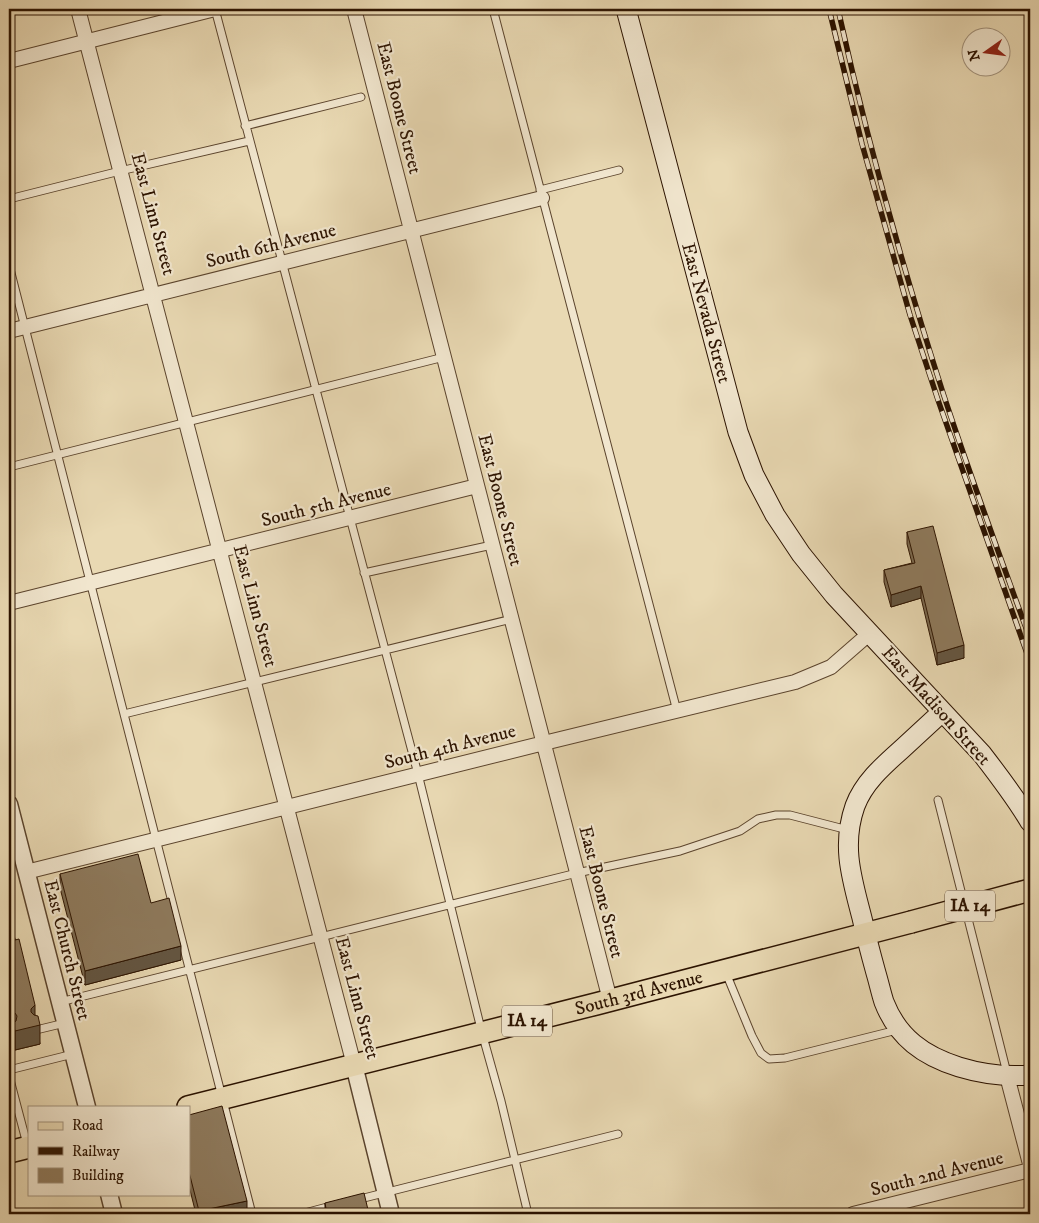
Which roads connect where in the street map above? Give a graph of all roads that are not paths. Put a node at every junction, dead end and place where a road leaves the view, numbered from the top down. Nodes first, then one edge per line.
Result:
1 (78, 9) edge
2 (215, 9) edge
3 (354, 9) edge
4 (493, 9) edge
5 (626, 9) edge
6 (87, 41) junction
7 (9, 61) edge
8 (361, 97) dead end
9 (246, 126) junction
10 (249, 141) junction
11 (120, 170) junction
12 (619, 170) dead end
13 (541, 194) junction
14 (9, 199) edge
15 (412, 232) junction
16 (281, 263) junction
17 (9, 265) edge
18 (153, 294) junction
19 (25, 327) junction
20 (9, 331) edge
21 (444, 357) junction
22 (315, 389) junction
23 (186, 422) junction
24 (57, 455) junction
25 (9, 467) edge
26 (477, 486) junction
27 (350, 518) junction
28 (492, 545) junction
29 (220, 550) junction
30 (364, 573) junction
31 (90, 583) junction
32 (834, 595) joint
33 (9, 603) edge
34 (512, 619) junction
35 (870, 633) junction
36 (385, 650) junction
37 (254, 682) junction
38 (676, 711) junction
39 (942, 712) junction
40 (124, 714) junction
41 (544, 743) junction
42 (418, 774) junction
43 (938, 800) dead end
44 (9, 804) edge
45 (286, 807) junction
46 (1030, 822) edge
47 (849, 830) junction
48 (156, 840) junction
49 (26, 872) junction
50 (577, 874) junction
51 (1030, 890) edge
52 (450, 905) junction
53 (865, 934) junction
54 (320, 937) junction
55 (189, 970) junction
56 (725, 970) junction
57 (610, 1000) junction
58 (60, 1002) junction
59 (65, 1023) junction
60 (36, 1030) edge
61 (900, 1030) junction
62 (482, 1033) junction
63 (73, 1054) junction
64 (354, 1065) junction
65 (9, 1070) edge
66 (1030, 1075) edge
67 (9, 1076) edge
68 (1007, 1076) junction
69 (222, 1098) junction
70 (87, 1106) edge
71 (190, 1106) edge
72 (618, 1134) dead end
73 (22, 1149) edge
74 (515, 1159) junction
75 (1030, 1164) edge
76 (1030, 1170) edge
77 (385, 1192) junction
78 (110, 1196) edge
79 (345, 1203) edge
80 (336, 1205) edge
81 (900, 1209) edge
82 (114, 1214) edge
83 (252, 1214) edge
84 (301, 1214) edge
85 (391, 1214) edge
86 (528, 1214) edge
87 (853, 1214) edge

1 - 6 street, East Linn Street
2 - 6 street
2 - 9 lane
3 - 15 street, East Boone Street
4 - 13 lane
5 - 32 main road, East Nevada Street
6 - 7 street
6 - 11 street, East Linn Street
8 - 9 lane
9 - 10 lane
10 - 11 lane
10 - 16 lane
11 - 14 lane
11 - 18 street, East Linn Street
12 - 13 lane
13 - 15 street, South 6th Avenue
13 - 38 lane
15 - 16 street, South 6th Avenue
15 - 21 street, East Boone Street
16 - 18 street, South 6th Avenue
16 - 22 lane
17 - 19 lane
18 - 19 street, South 6th Avenue
18 - 23 street, East Linn Street
19 - 20 street, South 6th Avenue
19 - 24 lane
21 - 22 lane
21 - 26 street, East Boone Street
22 - 23 lane
22 - 27 lane
23 - 24 lane
23 - 29 street, East Linn Street
24 - 25 lane
24 - 31 lane
26 - 27 street, South 5th Avenue
26 - 28 street, East Boone Street
27 - 29 street, South 5th Avenue
27 - 30 lane
28 - 30 lane
28 - 34 street, East Boone Street
29 - 31 street, South 5th Avenue
29 - 37 street, East Linn Street
30 - 36 lane
31 - 33 street, South 5th Avenue
31 - 40 lane
32 - 35 main road, East Madison Street
34 - 36 lane
34 - 41 street, East Boone Street
35 - 38 street, South 4th Avenue
35 - 39 main road, East Madison Street
36 - 37 lane
36 - 42 lane
37 - 40 lane
37 - 45 street, East Linn Street
38 - 41 street, South 4th Avenue
39 - 46 main road, East Madison Street
39 - 47 main road
40 - 48 lane
41 - 42 street, South 4th Avenue
41 - 50 street, East Boone Street
42 - 45 street, South 4th Avenue
42 - 52 lane
43 - 68 lane
44 - 49 street, East Church Street
45 - 48 street, South 4th Avenue
45 - 54 street, East Linn Street
47 - 50 lane
47 - 53 main road
48 - 49 street, South 4th Avenue
48 - 55 lane
49 - 58 street, East Church Street
50 - 52 lane
50 - 57 street, East Boone Street
51 - 53 main road, South 3rd Avenue / IA 14, bridge
52 - 54 lane
52 - 62 lane
53 - 56 main road, South 3rd Avenue / IA 14
53 - 61 main road
54 - 55 lane
54 - 64 street, East Linn Street
55 - 58 lane
55 - 69 lane
56 - 57 main road, South 3rd Avenue / IA 14
56 - 61 lane
57 - 62 main road, South 3rd Avenue / IA 14
58 - 59 street, East Church Street
59 - 60 lane
59 - 63 street, East Church Street
61 - 68 main road
62 - 64 main road, South 3rd Avenue / IA 14
62 - 74 lane
63 - 65 lane
63 - 70 street, East Church Street
64 - 69 main road, South 3rd Avenue / IA 14
64 - 77 street, East Linn Street
66 - 68 main road
67 - 73 lane
68 - 75 street
69 - 71 main road, South 3rd Avenue / IA 14
69 - 83 lane
72 - 74 lane
74 - 77 lane
74 - 86 lane
76 - 81 street, South 2nd Avenue
77 - 79 lane
77 - 85 street, East Linn Street
78 - 82 street
80 - 84 lane
81 - 87 street, South 2nd Avenue

